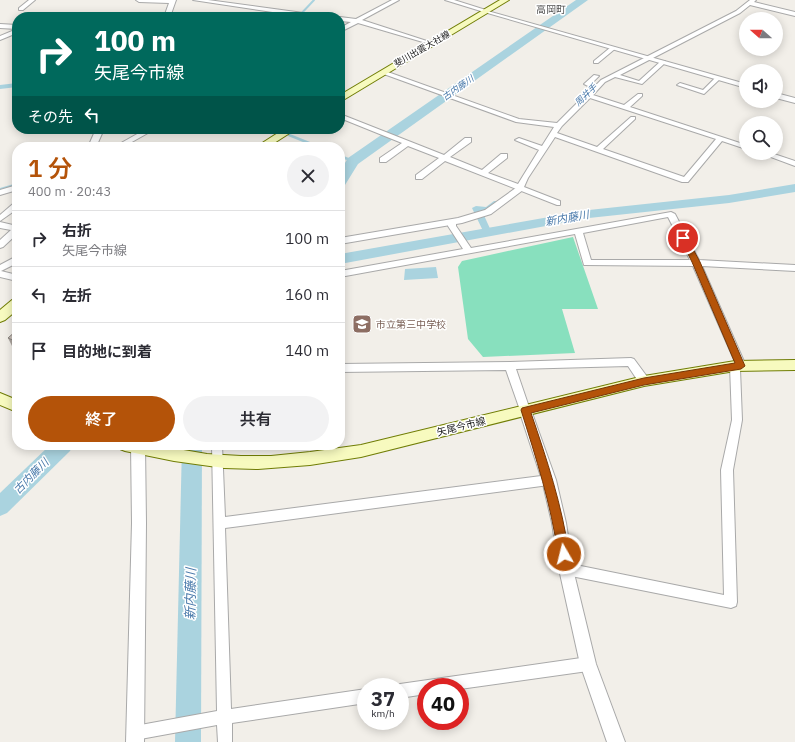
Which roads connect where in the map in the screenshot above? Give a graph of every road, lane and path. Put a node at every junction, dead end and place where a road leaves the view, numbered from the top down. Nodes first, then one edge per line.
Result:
1 (32, 0) edge
2 (139, 0) edge
3 (196, 0) edge
4 (396, 0) edge
5 (448, 0) edge
6 (505, 0) edge
7 (173, 1) edge
8 (205, 1) edge
9 (752, 1) edge
10 (223, 2) edge
11 (21, 9) dead end
12 (278, 11) joint
13 (486, 11) junction
14 (169, 12) edge
15 (285, 12) edge
16 (795, 14) edge
17 (345, 20) edge
18 (358, 21) junction
19 (0, 26) edge
20 (12, 27) edge
21 (345, 28) edge
22 (12, 33) edge
23 (0, 38) edge
24 (431, 44) junction
25 (613, 48) junction
26 (650, 58) junction
27 (596, 62) dead end
28 (663, 62) junction
29 (383, 72) junction
30 (615, 75) junction
31 (596, 76) dead end
32 (718, 78) junction
33 (739, 84) edge
34 (680, 85) dead end
35 (596, 88) junction
36 (588, 95) junction
37 (640, 95) dead end
38 (345, 96) edge
39 (783, 97) edge
40 (795, 101) edge
41 (625, 107) junction
42 (345, 118) edge
43 (633, 118) dead end
44 (559, 124) junction
45 (143, 134) edge
46 (282, 134) edge
47 (553, 134) junction
48 (720, 139) junction
49 (468, 140) dead end
50 (519, 140) dead end
51 (127, 142) edge
52 (269, 142) edge
53 (406, 144) junction
54 (739, 145) edge
55 (543, 149) junction
56 (598, 150) junction
57 (504, 156) dead end
58 (446, 158) junction
59 (383, 160) dead end
60 (783, 160) edge
61 (795, 164) edge
62 (483, 173) junction
63 (419, 178) dead end
64 (520, 188) junction
65 (12, 190) edge
66 (0, 193) edge
67 (557, 203) dead end
68 (12, 209) edge
69 (0, 219) edge
70 (452, 224) junction
71 (0, 225) edge
72 (12, 228) edge
73 (578, 230) junction
74 (12, 234) edge
75 (345, 240) edge
76 (0, 245) edge
77 (468, 250) junction
78 (12, 262) edge
79 (696, 262) junction
80 (795, 268) edge
81 (0, 269) edge
82 (345, 273) edge
83 (0, 274) edge
84 (12, 277) edge
85 (12, 308) edge
86 (0, 316) edge
87 (795, 365) edge
88 (510, 366) junction
89 (738, 366) junction
90 (345, 368) edge
91 (644, 381) junction
92 (0, 399) edge
93 (12, 404) edge
94 (525, 410) junction
95 (133, 450) edge
96 (146, 450) edge
97 (217, 450) edge
98 (218, 460) junction
99 (549, 480) junction
100 (220, 523) junction
101 (566, 570) junction
102 (588, 664) junction
103 (469, 681) edge
104 (357, 697) edge
105 (224, 717) junction
106 (135, 738) edge
107 (225, 742) edge
108 (616, 742) edge

1 - 11 street
2 - 7 street
3 - 8 street
4 - 18 street
5 - 13 street
6 - 13 main road, 斐川出雲大社線
7 - 14 street
8 - 10 street
9 - 16 street
9 - 26 street
10 - 12 street
12 - 15 street
13 - 24 main road, 斐川出雲大社線
13 - 25 street
17 - 18 street
18 - 21 street
18 - 24 street
19 - 20 street
22 - 23 street
24 - 29 main road, 斐川出雲大社線
25 - 26 street
25 - 27 street
26 - 28 street
26 - 30 street
28 - 30 street
28 - 32 street
29 - 38 main road, 斐川出雲大社線
29 - 44 street
30 - 35 street
31 - 35 street
32 - 33 street
32 - 34 street
35 - 36 street
36 - 41 street
36 - 44 street
37 - 41 street
39 - 40 street
41 - 48 street
42 - 53 street
43 - 56 street
44 - 47 street
45 - 51 street
46 - 52 main road
47 - 55 street
47 - 56 street
48 - 54 street
48 - 56 street
49 - 58 street
50 - 55 street
53 - 58 street
53 - 59 street
55 - 64 street
57 - 62 street
58 - 62 street
58 - 63 street
60 - 61 street
62 - 64 street
64 - 67 street
64 - 70 street
65 - 66 street
68 - 69 street
70 - 75 street
70 - 77 street
71 - 72 street
73 - 77 street
73 - 79 street
73 - 79 street
74 - 76 street
77 - 82 street
78 - 81 street
79 - 80 street
79 - 89 street
83 - 84 street
85 - 86 main road
87 - 89 main road, 矢尾今市線
88 - 90 street
88 - 91 street
88 - 94 street
89 - 91 main road, 矢尾今市線
89 - 101 street
91 - 94 main road, 矢尾今市線
92 - 93 main road
94 - 98 main road, 矢尾今市線
94 - 99 street
95 - 106 street
96 - 98 main road, 矢尾今市線
97 - 98 street
98 - 100 street
99 - 100 street
99 - 101 street
100 - 105 street
101 - 102 street
102 - 103 street
102 - 108 street
104 - 105 street
105 - 106 street
105 - 107 street

